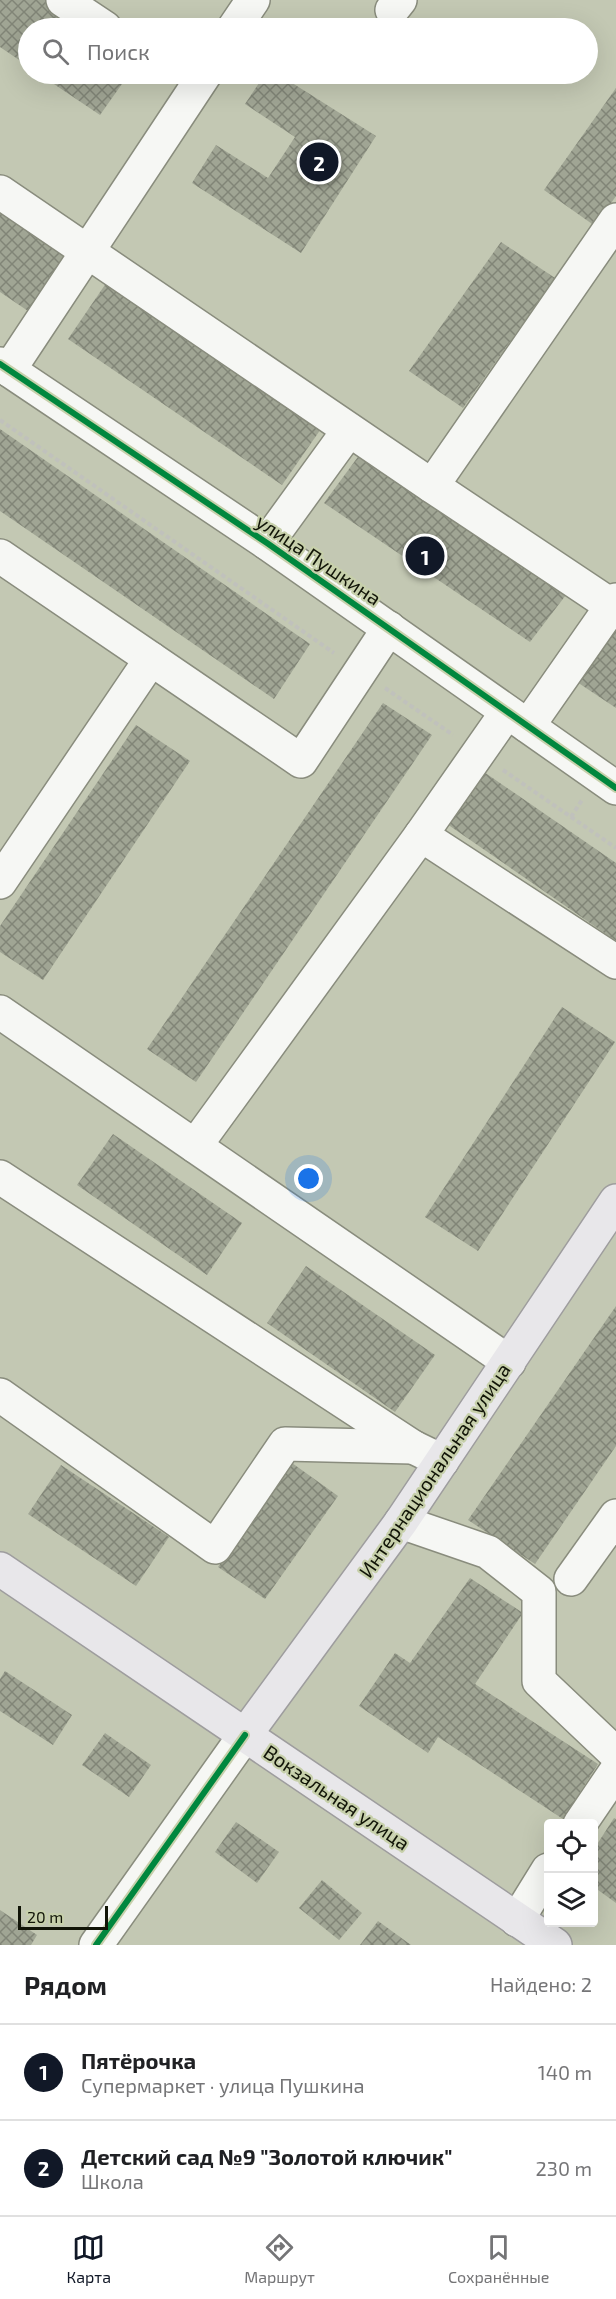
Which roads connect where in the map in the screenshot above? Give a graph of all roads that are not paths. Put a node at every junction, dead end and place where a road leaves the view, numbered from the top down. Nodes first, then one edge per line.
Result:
1 (63, 0) edge
2 (253, 0) edge
3 (90, 18) edge
4 (241, 18) edge
5 (198, 84) edge
6 (0, 192) edge
7 (616, 220) edge
8 (89, 251) junction
9 (4, 368) edge
10 (349, 430) junction
11 (432, 486) junction
12 (267, 543) junction
13 (0, 556) edge
14 (614, 603) edge
15 (389, 628) junction
16 (152, 659) junction
17 (518, 719) junction
18 (616, 788) edge
19 (421, 835) junction
20 (9, 848) edge
21 (0, 882) edge
22 (616, 962) edge
23 (0, 1012) edge
24 (195, 1146) junction
25 (0, 1177) edge
26 (616, 1201) edge
27 (509, 1362) junction
28 (0, 1395) edge
29 (413, 1447) junction
30 (442, 1461) junction
31 (616, 1516) edge
32 (401, 1522) junction
33 (0, 1569) edge
34 (571, 1579) dead end
35 (245, 1735) junction
36 (616, 1754) edge
37 (610, 1792) edge
38 (585, 1819) edge
39 (547, 1873) edge
40 (518, 1920) junction
41 (96, 1945) edge
42 (555, 1945) edge

1 - 3 street
2 - 4 street
5 - 8 street
6 - 8 street
7 - 11 street
8 - 9 street
8 - 10 street
9 - 12 street, улица Пушкина
10 - 11 street
10 - 12 street
11 - 14 street
12 - 15 street, улица Пушкина
13 - 16 street
14 - 17 street
15 - 16 street
15 - 17 street, улица Пушкина
16 - 20 street
17 - 18 street, улица Пушкина
17 - 19 street
19 - 22 street
19 - 24 street
20 - 21 street
23 - 24 street
24 - 27 street
25 - 29 street
26 - 27 main road, Интернациональная улица
27 - 30 main road, Интернациональная улица
28 - 29 street
29 - 30 street
30 - 32 main road, Интернациональная улица
31 - 34 street
32 - 35 main road, Интернациональная улица
32 - 36 street
33 - 35 main road, Вокзальная улица
35 - 40 main road, Вокзальная улица
35 - 41 street
37 - 38 street
39 - 40 street
40 - 42 main road, Вокзальная улица

